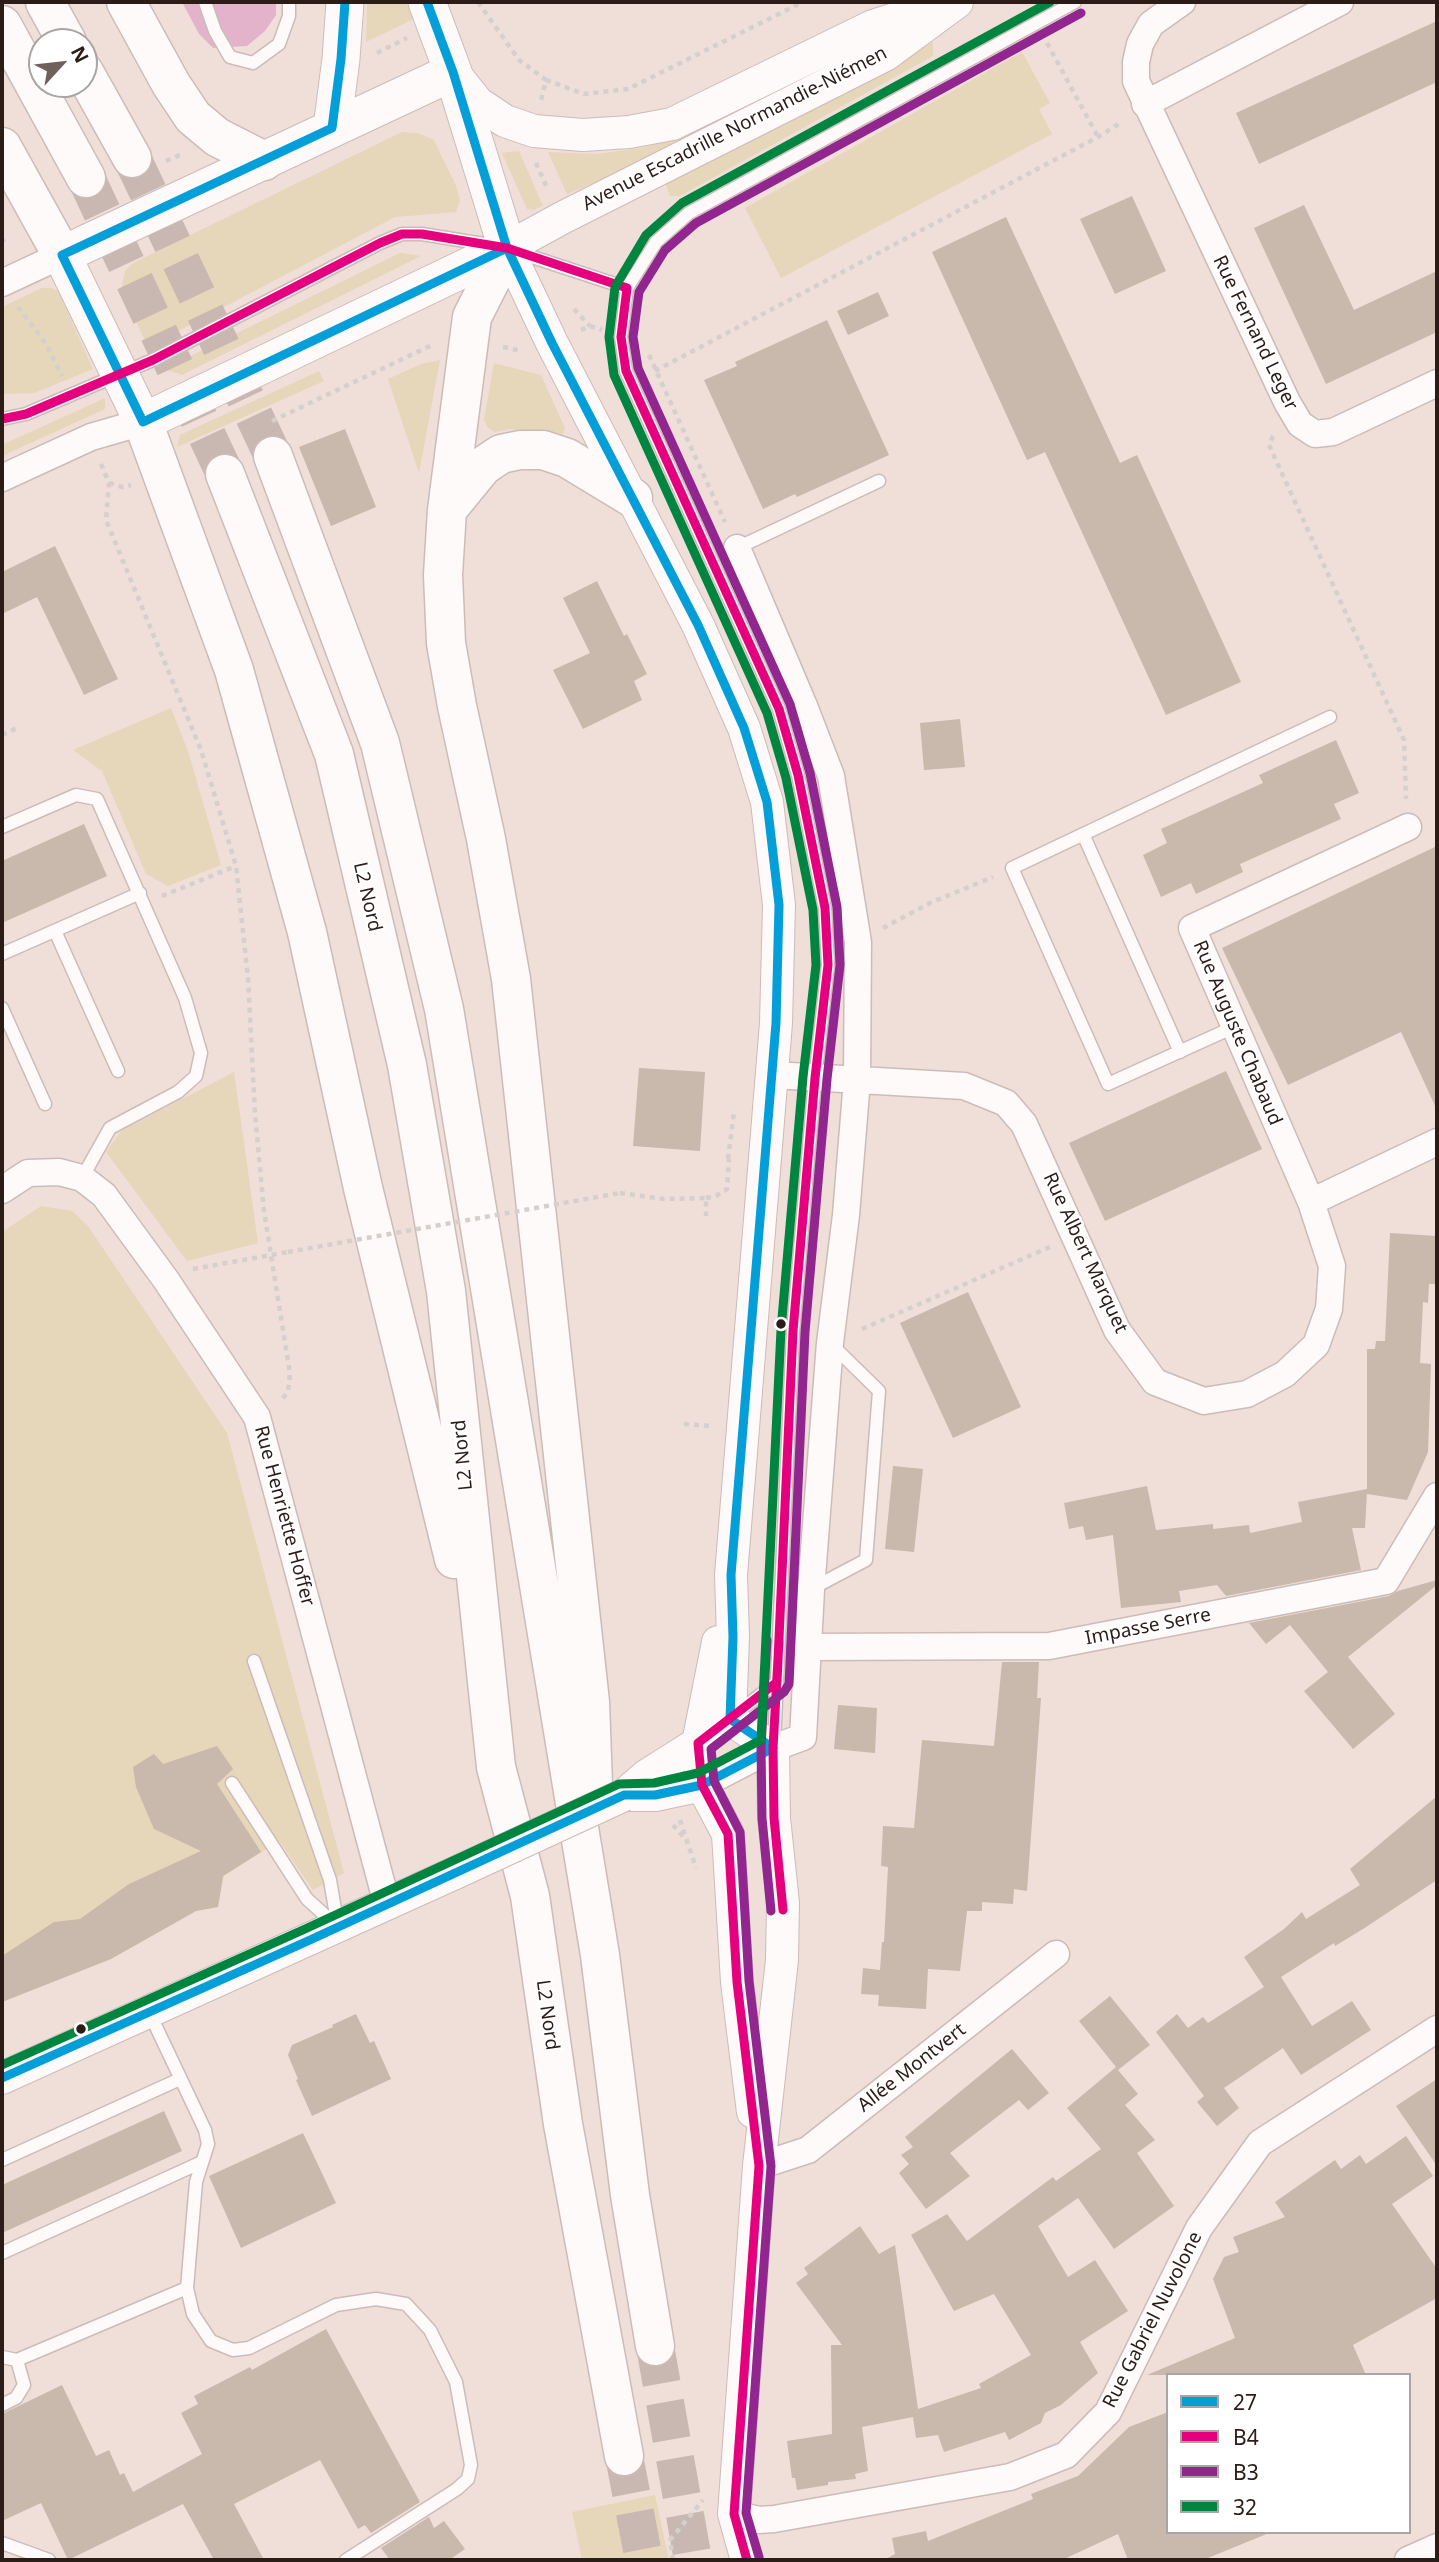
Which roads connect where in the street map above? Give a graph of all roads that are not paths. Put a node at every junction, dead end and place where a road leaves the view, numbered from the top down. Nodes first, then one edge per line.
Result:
1 (45, 2) edge
2 (126, 2) edge
3 (205, 2) edge
4 (289, 2) edge
5 (345, 2) edge
6 (426, 2) edge
7 (950, 2) edge
8 (957, 2) edge
9 (1075, 2) edge
10 (1182, 2) edge
11 (1340, 2) edge
12 (2, 25) edge
13 (59, 28) edge
14 (453, 72) junction
15 (98, 97) edge
16 (1145, 104) junction
17 (332, 128) junction
18 (2, 148) edge
19 (132, 158) tunnel mouth
20 (264, 161) junction
21 (86, 178) tunnel mouth
22 (508, 248) junction
23 (62, 255) junction
24 (627, 288) junction
25 (8, 293) edge
26 (120, 374) junction
27 (1437, 383) edge
28 (2, 419) edge
29 (143, 422) junction
30 (270, 439) tunnel mouth
31 (225, 474) tunnel mouth
32 (2, 478) edge
33 (879, 481) dead end
34 (633, 498) junction
35 (447, 510) junction
36 (737, 548) joint
37 (1330, 717) dead end
38 (2, 827) edge
39 (1408, 827) road end
40 (1083, 834) junction
41 (143, 898) junction
42 (54, 931) junction
43 (2, 954) edge
44 (2, 1008) edge
45 (1234, 1027) junction
46 (1180, 1052) junction
47 (118, 1071) dead end
48 (773, 1075) junction
49 (815, 1078) junction
50 (857, 1080) junction
51 (45, 1104) dead end
52 (1437, 1142) edge
53 (82, 1178) junction
54 (2, 1190) edge
55 (1311, 1202) junction
56 (830, 1343) junction
57 (1437, 1496) edge
58 (731, 1575) junction
59 (811, 1590) junction
60 (809, 1647) junction
61 (254, 1661) dead end
62 (777, 1682) junction
63 (730, 1719) junction
64 (698, 1743) junction
65 (773, 1748) junction
66 (496, 1767) junction
67 (232, 1783) dead end
68 (702, 1785) junction
69 (624, 1795) junction
70 (387, 1904) junction
71 (338, 1927) junction
72 (1056, 1954) dead end
73 (600, 1955) junction
74 (149, 2012) junction
75 (1437, 2029) edge
76 (2, 2078) edge
77 (180, 2079) junction
78 (2, 2160) edge
79 (202, 2162) junction
80 (759, 2165) junction
81 (2, 2253) edge
82 (187, 2288) junction
83 (655, 2346) tunnel mouth
84 (2, 2357) edge
85 (17, 2360) junction
86 (2, 2405) edge
87 (624, 2456) tunnel mouth
88 (734, 2514) junction
89 (2, 2543) edge
90 (1437, 2547) edge
91 (49, 2560) edge
92 (346, 2560) edge
93 (747, 2560) edge
94 (1408, 2560) edge

1 - 13 highway
2 - 20 highway
3 - 4 lane
5 - 17 main road
6 - 14 main road
7 - 14 street, Avenue Escadrille Normandie-Niémen
8 - 22 street, Avenue Escadrille Normandie-Niémen
9 - 24 lane
10 - 16 street, Rue Fernand Leger
11 - 16 street
12 - 21 highway
14 - 17 main road
14 - 22 main road
15 - 19 highway
16 - 27 street, Rue Fernand Leger
17 - 20 main road
18 - 23 highway
20 - 23 main road
22 - 24 lane
22 - 26 lane
22 - 29 main road
22 - 34 street
22 - 35 highway
23 - 25 street
23 - 26 main road
24 - 49 lane
26 - 28 lane
26 - 29 main road
29 - 32 street
29 - 66 highway
30 - 73 highway
31 - 66 highway, L2 Nord
33 - 36 lane
34 - 35 highway
34 - 48 street
35 - 73 highway
36 - 50 street
37 - 40 lane
38 - 41 lane
39 - 45 street, Rue Auguste Chabaud
40 - 46 lane
40 - 46 lane
41 - 42 lane
41 - 53 lane
42 - 43 lane
42 - 47 lane
44 - 51 lane
45 - 46 lane
45 - 55 street, Rue Auguste Chabaud
48 - 49 street, Rue Albert Marquet
48 - 58 street
49 - 50 street, Rue Albert Marquet
49 - 62 lane
50 - 55 street, Rue Albert Marquet
50 - 56 street
52 - 55 street
53 - 54 street
53 - 70 street, Rue Henriette Hoffer
56 - 59 street
56 - 59 lane
57 - 60 street, Impasse Serre
58 - 63 street
58 - 64 street
59 - 60 street
60 - 65 street
61 - 71 lane
62 - 63 lane
62 - 65 lane
63 - 64 street
63 - 65 street
64 - 68 street
64 - 69 street
65 - 68 street
65 - 80 street
66 - 87 highway, L2 Nord
67 - 71 lane
68 - 69 street
68 - 80 street
69 - 70 street, bridge
70 - 71 street
71 - 74 street
72 - 80 street, Allée Montvert
73 - 83 highway
74 - 76 street
74 - 77 lane
75 - 88 street, Rue Gabriel Nuvolone
77 - 78 lane
77 - 79 lane
79 - 81 lane
79 - 82 lane
80 - 88 street
82 - 85 lane
82 - 92 lane
84 - 85 lane
85 - 86 lane
88 - 93 street
89 - 91 lane
90 - 94 street

